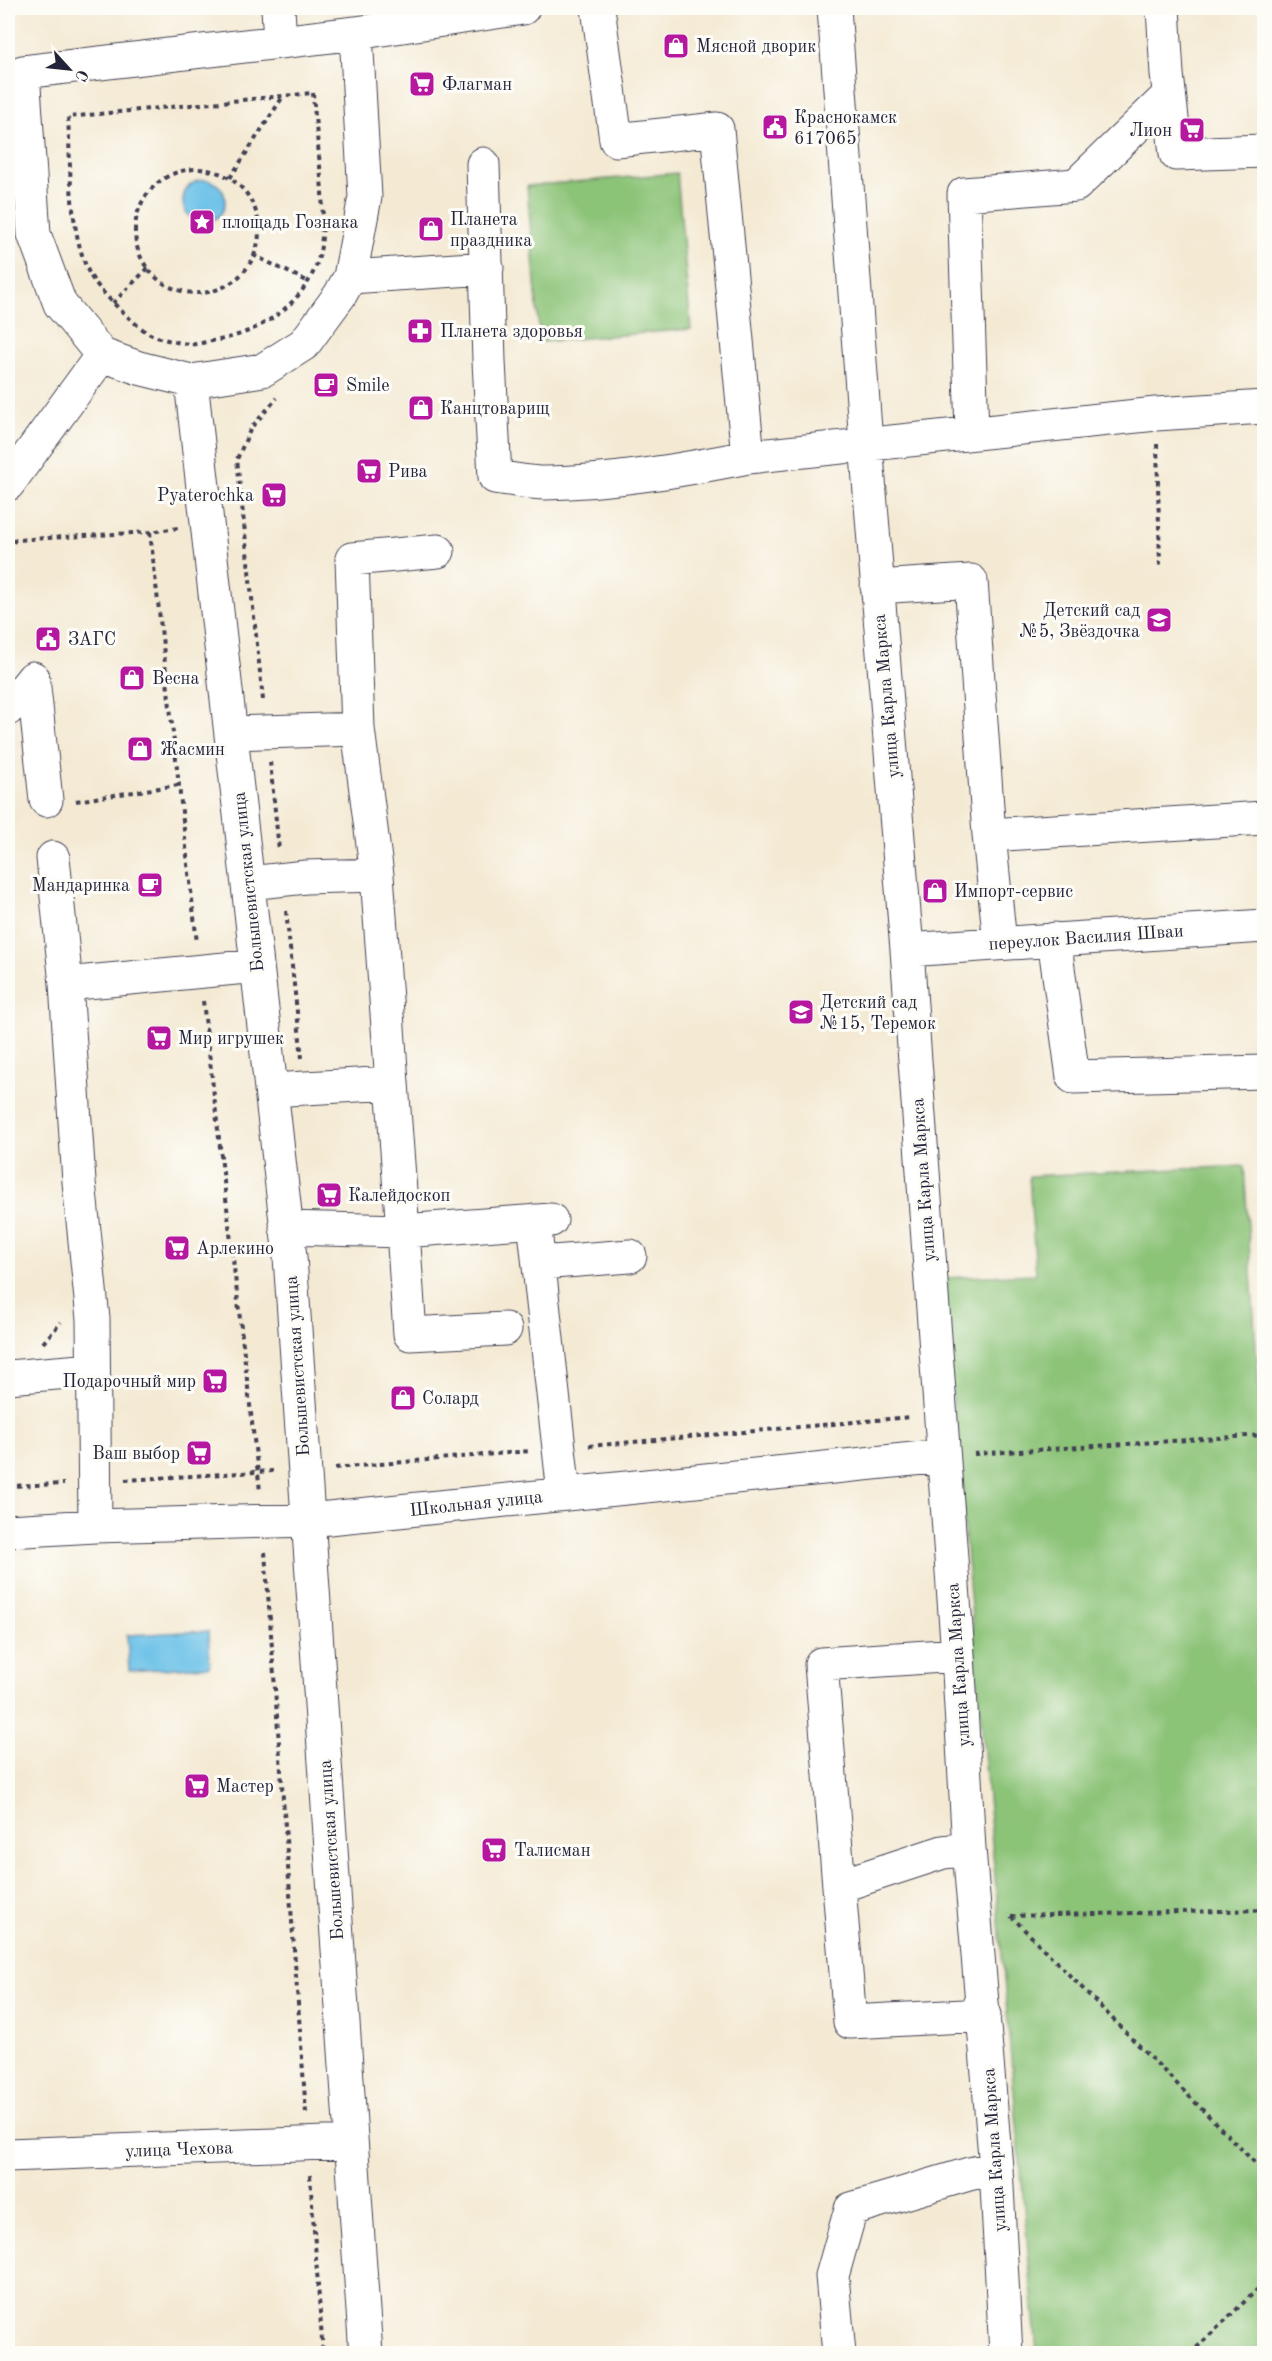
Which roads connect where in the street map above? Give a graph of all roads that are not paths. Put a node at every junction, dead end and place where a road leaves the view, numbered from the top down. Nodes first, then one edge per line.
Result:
1 (278, 8) edge
2 (523, 8) edge
3 (598, 8) edge
4 (834, 8) edge
5 (1163, 8) edge
6 (356, 33) junction
7 (279, 42) junction
8 (15, 73) edge
9 (1169, 95) junction
10 (1264, 151) edge
11 (483, 164) dead end
12 (487, 268) junction
13 (350, 277) junction
14 (102, 355) junction
15 (191, 381) junction
16 (1264, 407) edge
17 (972, 432) junction
18 (866, 443) junction
19 (748, 457) junction
20 (8, 484) edge
21 (438, 551) dead end
22 (877, 587) junction
23 (8, 710) edge
24 (358, 729) junction
25 (231, 733) junction
26 (45, 800) road end
27 (1264, 818) edge
28 (989, 835) junction
29 (53, 858) dead end
30 (377, 875) junction
31 (248, 883) junction
32 (1264, 927) edge
33 (927, 938) junction
34 (1054, 939) junction
35 (1000, 943) junction
36 (257, 966) junction
37 (66, 984) junction
38 (1264, 1072) edge
39 (392, 1083) junction
40 (271, 1090) junction
41 (286, 1228) junction
42 (403, 1231) junction
43 (630, 1256) dead end
44 (540, 1263) junction
45 (505, 1329) dead end
46 (93, 1370) junction
47 (11, 1377) edge
48 (944, 1456) junction
49 (564, 1494) junction
50 (309, 1520) junction
51 (95, 1526) junction
52 (8, 1531) edge
53 (958, 1655) junction
54 (969, 1849) junction
55 (839, 1886) junction
56 (984, 2015) junction
57 (351, 2142) junction
58 (8, 2155) edge
59 (996, 2168) junction
60 (366, 2354) edge
61 (839, 2354) edge
62 (1006, 2354) edge

1 - 7 street
2 - 6 street
3 - 19 street
4 - 18 street, улица Карла Маркса
5 - 9 street
6 - 7 street
6 - 13 street
7 - 8 street
8 - 14 street
9 - 10 street
9 - 17 street
11 - 12 street
12 - 13 street
12 - 19 street
13 - 15 street
14 - 15 street
14 - 20 street
15 - 25 street, Большевистская улица
16 - 17 street
17 - 18 street
18 - 19 street
18 - 22 street, улица Карла Маркса
21 - 24 street
22 - 28 street
22 - 33 street, улица Карла Маркса
23 - 26 street
24 - 25 street
24 - 30 street
25 - 31 street, Большевистская улица
27 - 28 street
28 - 35 street
29 - 37 street
30 - 31 street
30 - 39 street
31 - 36 street, Большевистская улица
32 - 34 street, переулок Василия Шваи
33 - 35 street, переулок Василия Шваи
33 - 48 street, улица Карла Маркса
34 - 35 street, переулок Василия Шваи
34 - 38 street
36 - 37 street
36 - 40 street, Большевистская улица
37 - 46 street
39 - 40 street
39 - 42 street
40 - 41 street, Большевистская улица
41 - 42 street
41 - 50 street, Большевистская улица
42 - 44 street
42 - 45 street
43 - 44 street
44 - 49 street
46 - 47 street
46 - 51 street
48 - 49 street, Школьная улица
48 - 53 street, улица Карла Маркса
49 - 50 street, Школьная улица
50 - 51 street, Школьная улица
50 - 57 street, Большевистская улица
51 - 52 street, Школьная улица
53 - 54 street, улица Карла Маркса
53 - 55 street
54 - 55 street
54 - 56 street, улица Карла Маркса
55 - 56 street
56 - 59 street, улица Карла Маркса
57 - 58 street, улица Чехова
57 - 60 street, Большевистская улица
59 - 61 street
59 - 62 street, улица Карла Маркса

